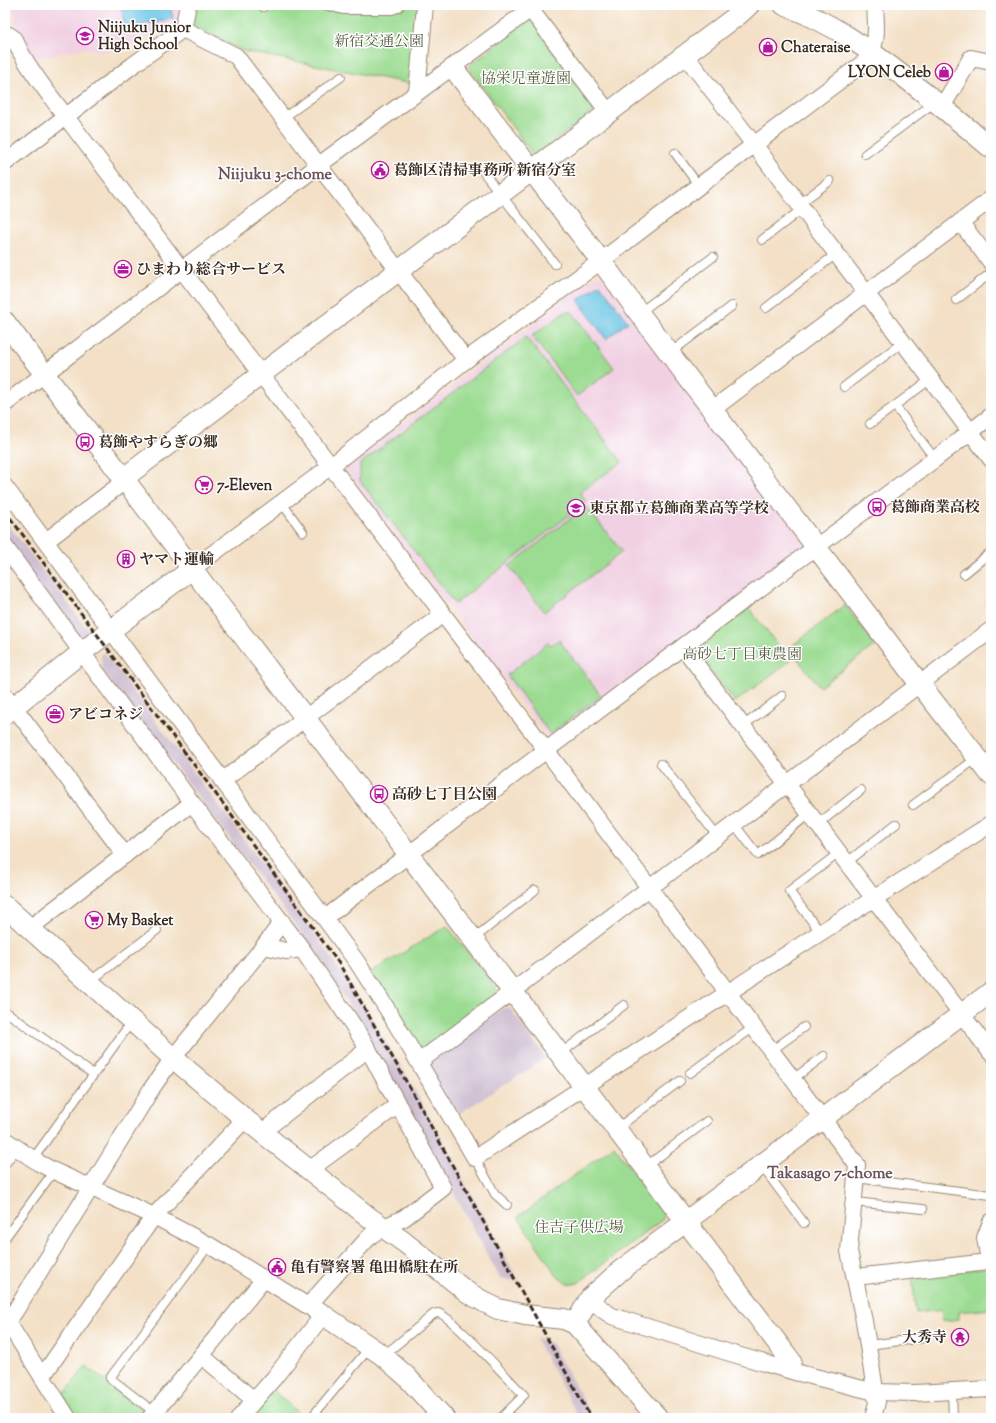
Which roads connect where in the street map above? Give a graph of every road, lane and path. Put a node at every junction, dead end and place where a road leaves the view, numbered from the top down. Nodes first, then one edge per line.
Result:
1 (188, 5) edge
2 (401, 5) edge
3 (425, 5) edge
4 (749, 5) edge
5 (784, 5) edge
6 (875, 5) edge
7 (329, 6) edge
8 (531, 6) edge
9 (182, 29) junction
10 (5, 34) edge
11 (872, 52) junction
12 (685, 55) junction
13 (991, 62) edge
14 (454, 70) junction
15 (341, 76) dead end
16 (418, 92) junction
17 (939, 104) junction
18 (609, 113) junction
19 (66, 117) junction
20 (283, 118) junction
21 (754, 145) junction
22 (991, 148) edge
23 (675, 153) dead end
24 (865, 154) dead end
25 (5, 163) edge
26 (319, 165) junction
27 (533, 171) junction
28 (484, 173) dead end
29 (830, 181) dead end
30 (699, 186) junction
31 (501, 195) junction
32 (991, 199) edge
33 (801, 207) junction
34 (960, 222) junction
35 (762, 240) dead end
36 (836, 254) junction
37 (712, 257) dead end
38 (601, 261) junction
39 (991, 262) edge
40 (555, 264) dead end
41 (182, 270) junction
42 (399, 271) junction
43 (991, 273) edge
44 (867, 294) junction
45 (956, 300) dead end
46 (732, 306) dead end
47 (766, 308) dead end
48 (639, 313) junction
49 (5, 322) edge
50 (903, 342) junction
51 (670, 353) junction
52 (466, 360) junction
53 (44, 374) junction
54 (262, 375) junction
55 (931, 379) junction
56 (844, 387) dead end
57 (5, 404) edge
58 (895, 406) junction
59 (713, 409) junction
60 (991, 416) edge
61 (870, 424) dead end
62 (971, 432) junction
63 (935, 459) junction
64 (991, 459) edge
65 (331, 466) junction
66 (125, 479) junction
67 (5, 487) edge
68 (281, 502) junction
69 (303, 532) dead end
70 (46, 541) junction
71 (5, 547) edge
72 (817, 547) junction
73 (991, 552) edge
74 (11, 568) edge
75 (192, 569) junction
76 (964, 574) dead end
77 (443, 614) junction
78 (111, 630) junction
79 (991, 630) edge
80 (683, 647) junction
81 (82, 652) junction
82 (919, 683) junction
83 (782, 696) dead end
84 (8, 705) edge
85 (305, 718) junction
86 (743, 726) junction
87 (546, 750) junction
88 (978, 758) junction
89 (661, 764) dead end
90 (991, 775) edge
91 (222, 781) junction
92 (786, 784) junction
93 (861, 790) dead end
94 (192, 803) junction
95 (913, 805) dead end
96 (813, 820) junction
97 (734, 824) junction
98 (896, 824) dead end
99 (991, 824) edge
100 (717, 836) junction
101 (408, 854) junction
102 (124, 855) junction
103 (843, 858) junction
104 (650, 888) junction
105 (535, 890) dead end
106 (874, 898) junction
107 (5, 906) edge
108 (325, 918) junction
109 (282, 922) junction
110 (30, 928) junction
111 (157, 930) dead end
112 (820, 933) junction
113 (473, 939) junction
114 (264, 946) junction
115 (302, 949) junction
116 (89, 982) junction
117 (513, 992) junction
118 (728, 992) junction
119 (991, 992) edge
120 (624, 1005) dead end
121 (5, 1011) edge
122 (962, 1014) junction
123 (132, 1021) junction
124 (754, 1027) junction
125 (804, 1027) dead end
126 (368, 1049) junction
127 (771, 1051) junction
128 (991, 1053) edge
129 (559, 1054) junction
130 (824, 1056) dead end
131 (173, 1058) junction
132 (419, 1062) junction
133 (690, 1073) dead end
134 (93, 1074) junction
135 (793, 1079) junction
136 (680, 1081) dead end
137 (584, 1086) junction
138 (398, 1105) junction
139 (245, 1119) junction
140 (823, 1119) junction
141 (707, 1121) dead end
142 (616, 1129) junction
143 (262, 1132) junction
144 (11, 1144) edge
145 (475, 1158) junction
146 (33, 1159) junction
147 (5, 1164) edge
148 (761, 1165) junction
149 (645, 1168) junction
150 (309, 1170) junction
151 (54, 1171) junction
152 (856, 1178) junction
153 (91, 1188) junction
154 (991, 1196) edge
155 (854, 1202) junction
156 (507, 1205) dead end
157 (923, 1209) dead end
158 (154, 1216) junction
159 (685, 1221) junction
160 (991, 1222) edge
161 (804, 1223) dead end
162 (382, 1228) junction
163 (5, 1238) edge
164 (209, 1245) junction
165 (855, 1277) junction
166 (264, 1279) junction
167 (590, 1298) junction
168 (316, 1310) junction
169 (6, 1321) edge
170 (575, 1324) junction
171 (924, 1338) dead end
172 (868, 1345) junction
173 (376, 1351) junction
174 (202, 1356) junction
175 (795, 1367) junction
176 (42, 1377) junction
177 (991, 1389) edge
178 (952, 1391) junction
179 (875, 1392) junction
180 (254, 1400) junction
181 (152, 1415) edge
182 (68, 1418) edge
183 (238, 1418) edge
184 (311, 1418) edge
185 (444, 1418) edge
186 (501, 1418) edge
187 (658, 1418) edge
188 (873, 1418) edge
189 (953, 1418) edge

1 - 9 street
2 - 7 lane
3 - 16 street
4 - 12 street
5 - 11 street
6 - 11 street
8 - 14 street
8 - 18 street
9 - 19 street
9 - 20 street
10 - 19 street
11 - 17 street
11 - 21 street
12 - 18 street
12 - 21 street
13 - 17 street
14 - 16 street
14 - 27 street
15 - 20 lane
16 - 26 street
17 - 22 street
17 - 24 lane
18 - 27 street
19 - 25 street
19 - 41 street
20 - 26 street
21 - 30 street
21 - 33 street
23 - 30 lane
26 - 41 street
26 - 42 street
27 - 31 street
27 - 38 street
28 - 31 lane
29 - 33 lane
30 - 38 street
31 - 40 lane
31 - 42 street
32 - 34 street
33 - 35 lane
33 - 36 street
34 - 39 street
34 - 44 street
36 - 44 street
36 - 47 lane
37 - 48 lane
38 - 48 street
38 - 52 street
41 - 53 street
41 - 54 street
42 - 52 street
42 - 54 street
43 - 45 lane
44 - 50 street
44 - 59 street
46 - 51 lane
48 - 51 street
49 - 53 street
50 - 55 street
50 - 56 lane
51 - 59 street
52 - 65 street
53 - 57 street
53 - 66 street
54 - 65 street
54 - 66 street
55 - 58 lane
55 - 62 street
58 - 61 lane
58 - 63 lane
59 - 72 street
60 - 62 street
62 - 63 street
62 - 64 street
63 - 72 street
65 - 68 street
65 - 77 street
66 - 70 street
66 - 75 street
67 - 70 street
68 - 69 lane
68 - 75 street
70 - 78 street
71 - 74 street
72 - 80 street
72 - 82 street
73 - 76 lane
74 - 81 street
75 - 78 street
75 - 85 street
77 - 85 street
77 - 87 street
78 - 81 street
78 - 91 street
79 - 82 street
80 - 86 street
80 - 87 street
81 - 84 street
81 - 94 street
82 - 88 street
82 - 92 street
83 - 86 lane
84 - 102 street
85 - 91 street
85 - 101 street
86 - 92 street
87 - 101 street
87 - 104 street
88 - 90 street
88 - 95 lane
89 - 100 lane
91 - 108 street
92 - 96 street
92 - 97 street
93 - 96 lane
94 - 102 street
94 - 109 street
96 - 97 lane
96 - 103 street
97 - 100 street
98 - 103 lane
99 - 106 street
100 - 104 street
101 - 108 street
101 - 113 street
102 - 110 street
103 - 106 street
103 - 112 lane
104 - 117 street
104 - 118 street
105 - 113 lane
106 - 112 street
106 - 122 street
107 - 110 street
108 - 132 street
109 - 114 street
109 - 115 street
110 - 116 street
111 - 116 lane
112 - 118 street
113 - 117 street
114 - 115 street
114 - 131 street
115 - 126 street
116 - 123 street
117 - 129 street
117 - 132 street
118 - 124 street
118 - 137 street
119 - 122 street
120 - 129 lane
121 - 134 lane
122 - 128 street
122 - 140 street
123 - 131 street
123 - 134 lane
124 - 127 street
124 - 133 lane
125 - 127 lane
126 - 138 street
126 - 143 street
127 - 135 street
129 - 137 street
130 - 135 lane
131 - 139 street
131 - 153 street
132 - 145 street
134 - 146 lane
135 - 140 street
136 - 142 lane
137 - 142 street
137 - 145 street
138 - 150 street
138 - 162 street
139 - 143 street
139 - 158 street
140 - 148 street
140 - 152 street
141 - 149 lane
142 - 149 street
143 - 150 street
144 - 146 street
144 - 147 lane
145 - 156 lane
146 - 151 street
148 - 159 street
148 - 161 lane
149 - 159 street
150 - 162 street
151 - 153 street
151 - 163 lane
152 - 154 lane
152 - 155 street
153 - 158 street
153 - 169 street
155 - 157 lane
155 - 165 street
158 - 164 street
158 - 176 street
159 - 167 street
159 - 175 street
160 - 165 street
162 - 168 street
162 - 170 street
164 - 166 street
164 - 181 lane
165 - 172 street
166 - 168 street
166 - 174 street
167 - 170 street
167 - 175 street
168 - 173 street
168 - 180 street
169 - 176 street
170 - 187 street
171 - 172 lane
172 - 179 street
173 - 184 lane
173 - 185 street
173 - 186 lane
174 - 180 street
174 - 181 street
175 - 179 street
176 - 182 street
177 - 178 street
178 - 179 street
178 - 189 lane
179 - 188 street
180 - 183 street

